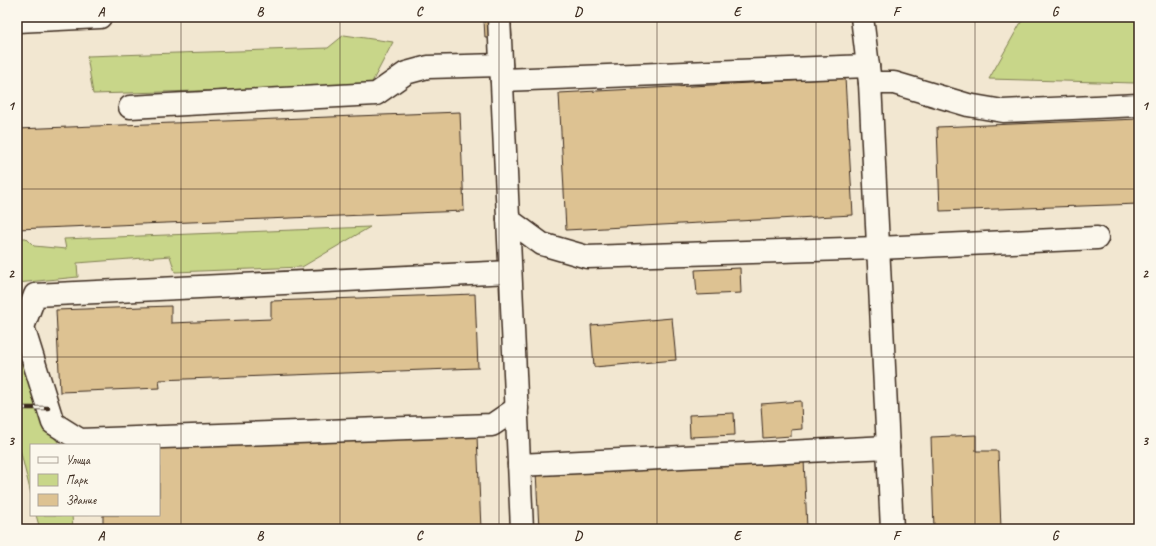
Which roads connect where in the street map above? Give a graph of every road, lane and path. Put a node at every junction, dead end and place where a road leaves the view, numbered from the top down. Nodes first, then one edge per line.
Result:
1 (100, 17) edge
2 (499, 17) edge
3 (862, 17) edge
4 (17, 21) edge
5 (502, 73) junction
6 (869, 74) junction
7 (1139, 105) edge
8 (130, 107) dead end
9 (508, 220) junction
10 (1097, 238) dead end
11 (878, 248) junction
12 (510, 272) junction
13 (517, 408) junction
14 (888, 447) junction
15 (519, 465) junction
16 (522, 529) edge
17 (892, 529) edge

1 - 4 lane
2 - 5 lane
3 - 6 lane
5 - 6 lane
5 - 8 lane
5 - 9 lane
6 - 7 lane
6 - 11 lane
9 - 11 lane
9 - 12 lane
10 - 11 lane
11 - 14 lane
12 - 13 lane
12 - 13 lane
13 - 15 lane
14 - 15 lane
14 - 17 lane
15 - 16 lane

